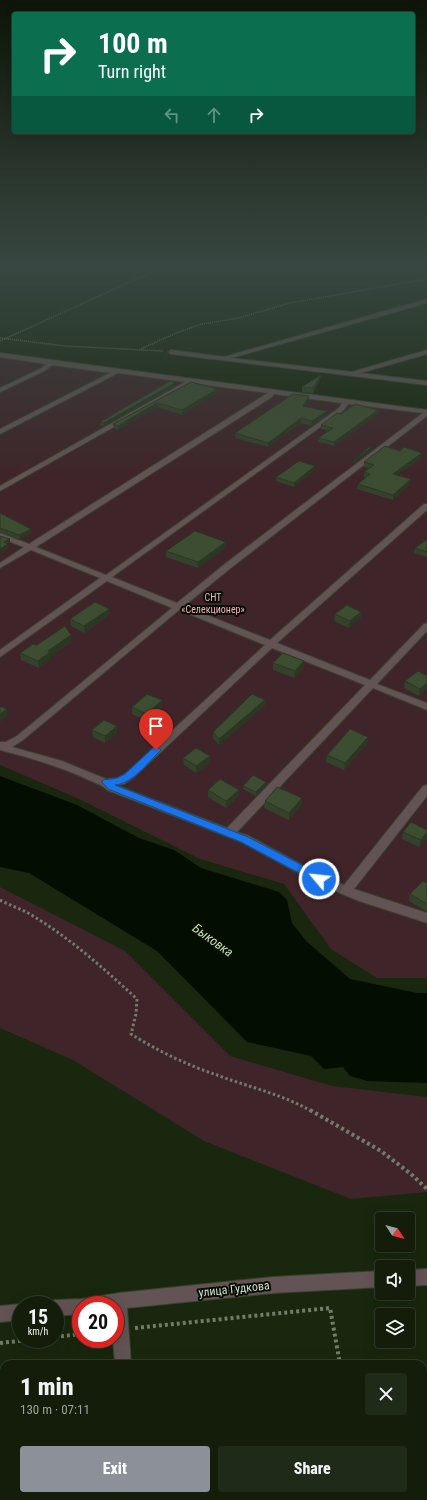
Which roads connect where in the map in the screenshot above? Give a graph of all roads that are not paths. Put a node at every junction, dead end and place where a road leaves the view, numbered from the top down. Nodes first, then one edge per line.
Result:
1 (302, 336) edge
2 (171, 352) road end
3 (427, 352) edge
4 (0, 355) edge
5 (224, 358) junction
6 (51, 363) junction
7 (116, 372) junction
8 (349, 374) junction
9 (190, 382) junction
10 (427, 383) edge
11 (0, 390) edge
12 (272, 392) junction
13 (346, 402) junction
14 (427, 413) edge
15 (0, 432) edge
16 (0, 489) edge
17 (427, 506) edge
18 (0, 535) edge
19 (29, 546) junction
20 (0, 566) edge
21 (107, 577) junction
22 (178, 607) junction
23 (427, 626) edge
24 (270, 645) junction
25 (0, 654) edge
26 (371, 685) junction
27 (427, 707) edge
28 (0, 746) edge
29 (106, 782) junction
30 (427, 789) edge
31 (229, 833) junction
32 (346, 891) junction
33 (427, 918) edge
34 (427, 1277) edge
35 (415, 1278) edge
36 (375, 1279) edge
37 (124, 1300) edge
38 (12, 1313) edge
39 (0, 1314) edge
40 (122, 1348) edge
41 (123, 1360) edge

1 - 5 street
2 - 5 street
3 - 8 street
4 - 6 street
5 - 8 street
6 - 7 street
6 - 11 street
7 - 9 street
7 - 15 street
8 - 10 street
9 - 12 street
9 - 16 street
12 - 13 street
12 - 19 street
13 - 14 street
13 - 21 street
14 - 22 street
17 - 24 street
18 - 19 street
19 - 20 street
19 - 21 street
21 - 22 street
21 - 25 street
22 - 24 street
22 - 28 street
23 - 26 street
24 - 26 street
24 - 29 street
26 - 27 street
26 - 31 street
28 - 29 street
29 - 31 street
30 - 32 street
31 - 32 street
32 - 33 street
34 - 35 street
36 - 37 street, улица Гудкова
38 - 39 street
40 - 41 street

